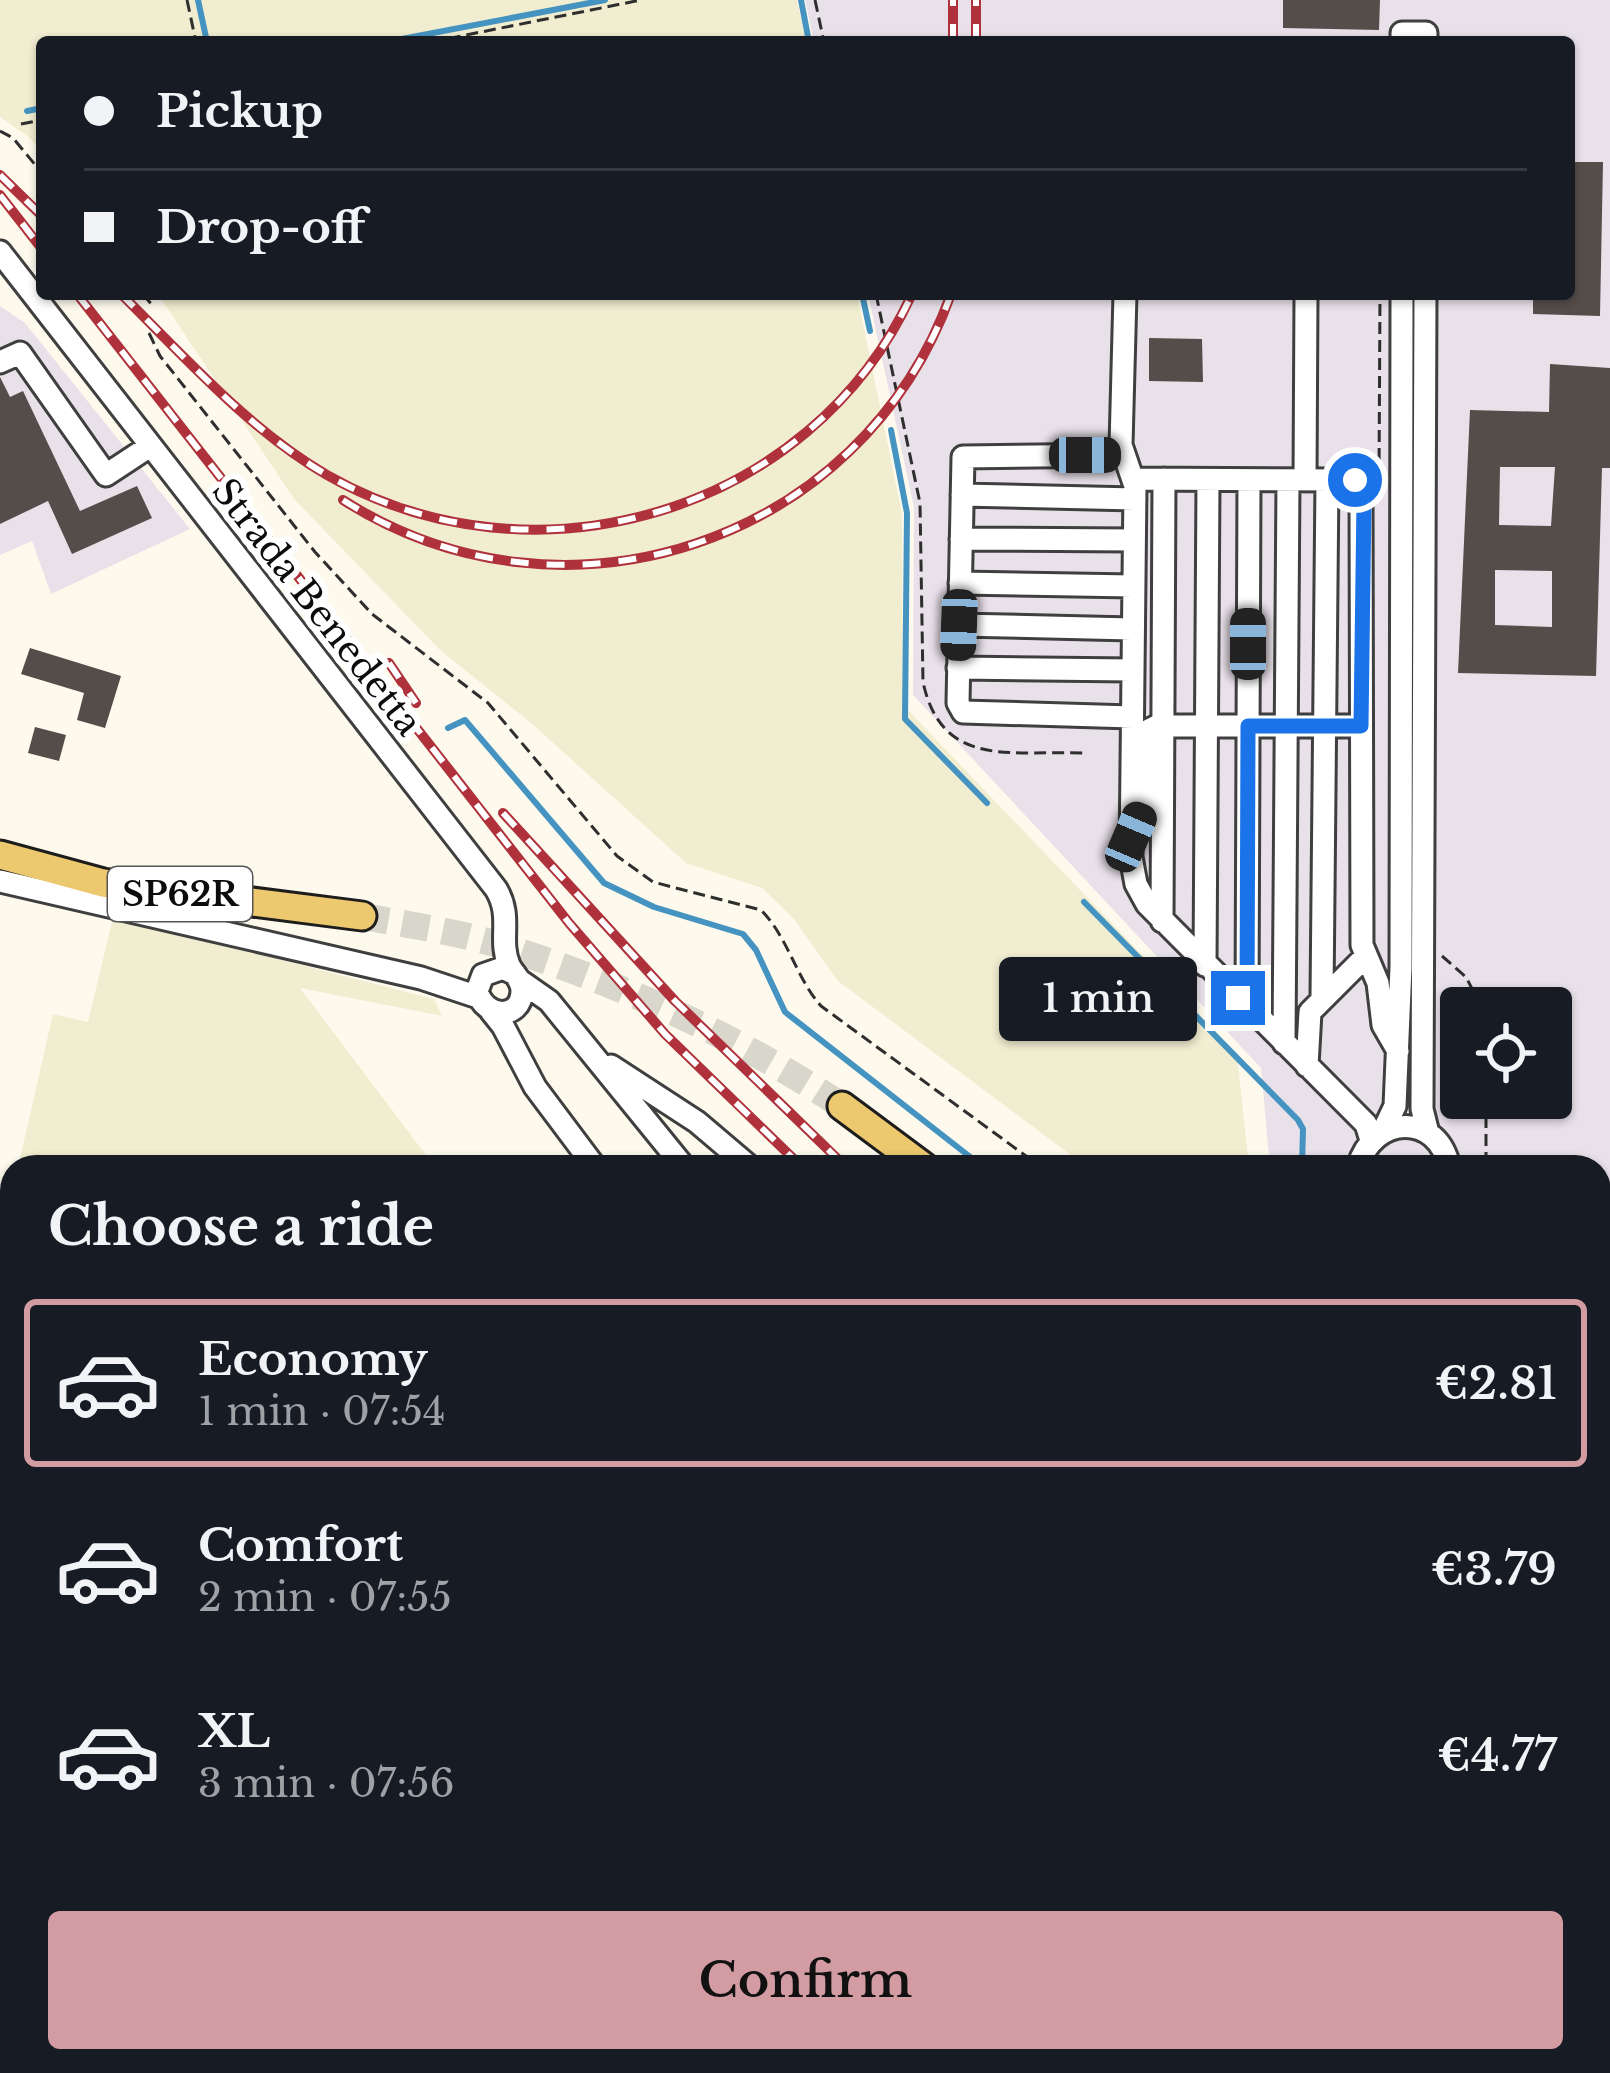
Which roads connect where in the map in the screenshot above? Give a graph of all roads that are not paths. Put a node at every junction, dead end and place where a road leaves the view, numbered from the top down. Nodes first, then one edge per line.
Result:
1 (3, 266) edge
2 (1125, 300) edge
3 (1306, 300) edge
4 (1402, 300) edge
5 (1425, 300) edge
6 (0, 362) edge
7 (150, 446) junction
8 (1122, 455) junction
9 (1164, 479) junction
10 (1208, 479) junction
11 (1249, 480) junction
12 (1307, 480) junction
13 (1135, 489) junction
14 (962, 495) junction
15 (961, 539) junction
16 (1134, 540) junction
17 (960, 583) junction
18 (1133, 586) junction
19 (959, 625) junction
20 (1132, 629) junction
21 (958, 668) junction
22 (1132, 670) junction
23 (1132, 717) junction
24 (1161, 726) junction
25 (1207, 726) junction
26 (1248, 726) junction
27 (1284, 726) junction
28 (1324, 726) junction
29 (1361, 726) junction
30 (1131, 837) junction
31 (0, 855) edge
32 (0, 881) edge
33 (362, 916) tunnel mouth
34 (1162, 921) junction
35 (1365, 957) junction
36 (1205, 965) junction
37 (501, 990) junction
38 (1322, 998) junction
39 (1247, 1006) junction
40 (1284, 1043) junction
41 (1398, 1051) junction
42 (591, 1053) junction
43 (1307, 1066) junction
44 (842, 1106) tunnel mouth
45 (1428, 1133) junction
46 (1377, 1135) junction
47 (586, 1155) edge
48 (674, 1155) edge
49 (736, 1155) edge
50 (908, 1155) edge
51 (1365, 1155) edge
52 (1446, 1155) edge

1 - 7 street, Strada Benedetta
2 - 8 street
3 - 12 street
4 - 41 street
5 - 45 street
6 - 7 street
7 - 37 street, Strada Benedetta
8 - 13 street
8 - 14 street
9 - 10 street
9 - 13 street
9 - 24 street
10 - 11 street
10 - 25 street
11 - 12 street
11 - 26 street
12 - 27 street
12 - 28 street
12 - 29 street
13 - 14 street
13 - 16 street
14 - 15 street
15 - 16 street
15 - 17 street
16 - 18 street
17 - 18 street
17 - 19 street
18 - 20 street
19 - 20 street
19 - 21 street
20 - 22 street
21 - 22 street
21 - 23 street
22 - 23 street
23 - 30 street
24 - 25 street
24 - 30 street
24 - 34 street
25 - 26 street
25 - 36 street
26 - 27 street
26 - 39 street
27 - 28 street
27 - 40 street
28 - 29 street
28 - 38 street
29 - 35 street
30 - 34 street
31 - 33 main road, SP62R
32 - 37 street
34 - 36 street
35 - 38 street
35 - 41 street
36 - 39 street
37 - 42 street
37 - 47 street, Strada Benedetta
38 - 43 street
39 - 40 street
40 - 43 street
41 - 46 street
42 - 48 street
42 - 49 street
43 - 46 street
44 - 50 main road
45 - 46 street
45 - 52 street
46 - 51 street

